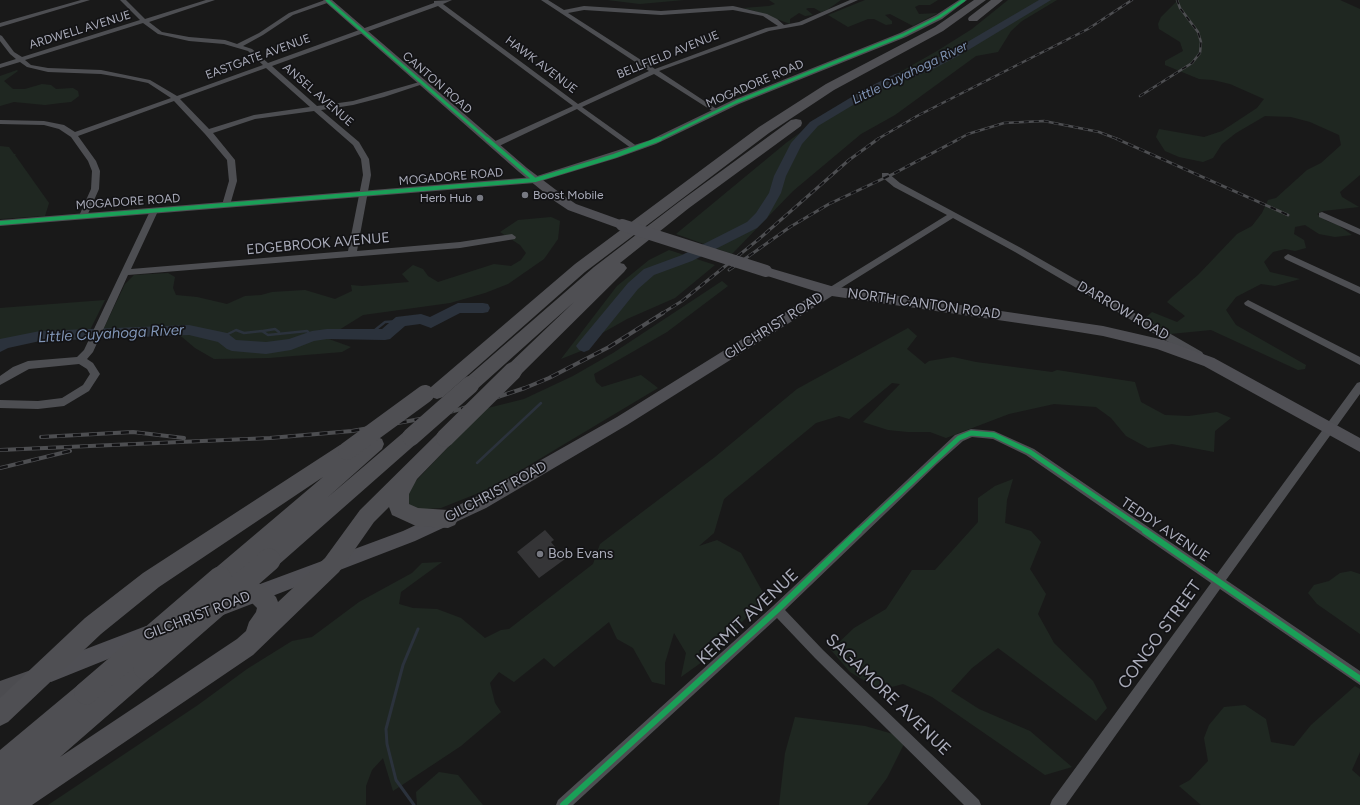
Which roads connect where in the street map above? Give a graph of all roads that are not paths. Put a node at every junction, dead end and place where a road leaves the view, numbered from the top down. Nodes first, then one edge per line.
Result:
1 (87, 0) edge
2 (123, 0) edge
3 (212, 0) edge
4 (449, 0) edge
5 (544, 0) edge
6 (855, 0) edge
7 (964, 0) edge
8 (981, 0) edge
9 (998, 0) edge
10 (327, 1) edge
11 (436, 2) edge
12 (563, 12) junction
13 (144, 21) junction
14 (0, 25) edge
15 (783, 27) junction
16 (362, 31) junction
17 (0, 37) edge
18 (239, 45) junction
19 (19, 60) junction
20 (267, 65) junction
21 (0, 66) edge
22 (654, 71) junction
23 (423, 83) junction
24 (176, 98) junction
25 (577, 106) junction
26 (317, 108) junction
27 (716, 111) junction
28 (0, 122) edge
29 (208, 132) junction
30 (74, 135) junction
31 (494, 145) junction
32 (635, 149) junction
33 (885, 175) dead end
34 (535, 180) junction
35 (365, 194) junction
36 (226, 205) junction
37 (684, 205) junction
38 (154, 211) junction
39 (1322, 215) dead end
40 (83, 216) junction
41 (953, 216) junction
42 (0, 223) edge
43 (1360, 232) edge
44 (512, 237) dead end
45 (352, 254) junction
46 (1288, 257) dead end
47 (126, 272) junction
48 (830, 291) junction
49 (1360, 291) edge
50 (1248, 303) dead end
51 (80, 360) junction
52 (1360, 361) edge
53 (1209, 362) junction
54 (0, 381) edge
55 (1360, 386) edge
56 (431, 393) junction
57 (0, 404) edge
58 (1330, 429) junction
59 (1360, 446) edge
60 (949, 447) joint
61 (411, 471) junction
62 (448, 519) junction
63 (332, 565) junction
64 (1219, 582) junction
65 (257, 593) junction
66 (777, 610) junction
67 (245, 647) junction
68 (43, 675) junction
69 (1360, 679) edge
70 (0, 690) edge
71 (0, 714) edge
72 (0, 766) edge
73 (0, 792) edge
74 (10, 805) edge
75 (563, 805) edge
76 (974, 805) edge
77 (1057, 805) edge

1 - 14 street
2 - 13 street, ANSEL AVENUE
3 - 13 street, ARDWELL AVENUE
4 - 11 street, EASTGATE AVENUE
5 - 12 street
6 - 15 street, BELLFIELD AVENUE
7 - 27 street, MOGADORE ROAD
8 - 56 highway
9 - 37 highway
10 - 16 main road, CANTON ROAD
10 - 18 street
11 - 16 street, EASTGATE AVENUE
11 - 25 street, HAWK AVENUE
12 - 15 street
12 - 22 street
13 - 18 street, ANSEL AVENUE
13 - 19 street, ARDWELL AVENUE
15 - 22 street, BELLFIELD AVENUE
16 - 20 street, EASTGATE AVENUE
16 - 23 main road, CANTON ROAD
17 - 19 street
18 - 20 street, ANSEL AVENUE
19 - 21 street, ARDWELL AVENUE
19 - 24 street
20 - 24 street, EASTGATE AVENUE
20 - 26 street, ANSEL AVENUE
22 - 25 street, BELLFIELD AVENUE
22 - 27 street
23 - 26 street
23 - 31 main road, CANTON ROAD
24 - 29 street
24 - 30 street, EASTGATE AVENUE
25 - 31 street, BELLFIELD AVENUE
25 - 32 street, HAWK AVENUE
26 - 29 street
26 - 35 street, ANSEL AVENUE
27 - 32 street, MOGADORE ROAD
28 - 30 street
29 - 36 street
30 - 40 street
31 - 34 main road, CANTON ROAD
32 - 34 street, MOGADORE ROAD
33 - 41 street, DARROW ROAD
34 - 35 street, MOGADORE ROAD
34 - 48 main road, NORTH CANTON ROAD, bridge
35 - 36 street, MOGADORE ROAD
35 - 45 street, ANSEL AVENUE
36 - 38 street, MOGADORE ROAD
37 - 61 highway, bridge
37 - 73 highway, bridge
38 - 40 street, MOGADORE ROAD
38 - 47 street
39 - 43 street
40 - 42 street, MOGADORE ROAD
41 - 48 street, GILCHRIST ROAD
41 - 53 street, DARROW ROAD
44 - 45 street, EDGEBROOK AVENUE
45 - 47 street, EDGEBROOK AVENUE
46 - 49 street
47 - 51 street
48 - 53 main road, NORTH CANTON ROAD
48 - 62 main road, GILCHRIST ROAD
50 - 52 street
51 - 54 street
51 - 57 street
53 - 58 main road, DARROW ROAD
55 - 58 street, CONGO STREET
56 - 68 highway, bridge
56 - 72 highway, bridge
58 - 59 main road, DARROW ROAD
58 - 64 street, CONGO STREET
60 - 64 street, TEDDY AVENUE
60 - 66 street, KERMIT AVENUE
61 - 62 highway
61 - 63 highway
62 - 63 main road, GILCHRIST ROAD
63 - 65 main road, GILCHRIST ROAD
63 - 67 highway
64 - 69 street, TEDDY AVENUE
64 - 77 street, CONGO STREET
65 - 67 highway
65 - 68 main road, GILCHRIST ROAD
66 - 75 street, KERMIT AVENUE
66 - 76 street, SAGAMORE AVENUE
67 - 74 highway
68 - 70 main road, GILCHRIST ROAD
68 - 71 highway

